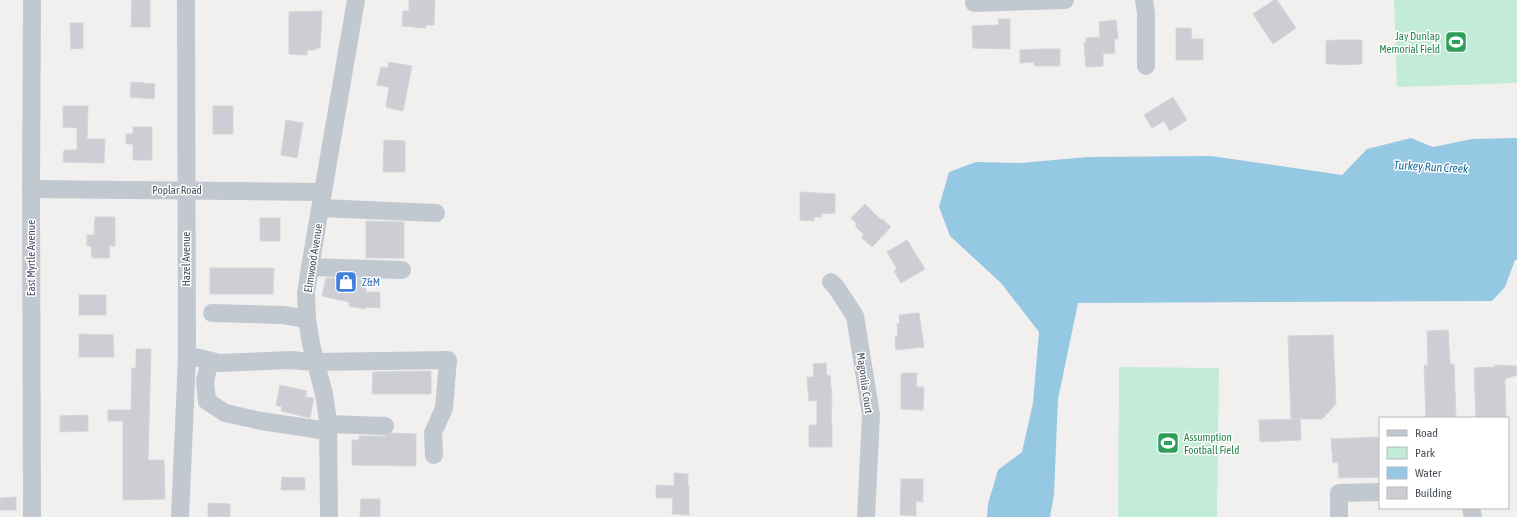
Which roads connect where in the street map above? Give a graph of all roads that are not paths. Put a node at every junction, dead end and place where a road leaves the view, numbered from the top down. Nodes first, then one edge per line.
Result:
1 (32, 0) edge
2 (186, 0) edge
3 (356, 0) edge
4 (1065, 0) edge
5 (1144, 0) edge
6 (974, 3) dead end
7 (1146, 66) dead end
8 (31, 189) junction
9 (186, 190) junction
10 (322, 200) junction
11 (436, 213) dead end
12 (310, 267) junction
13 (402, 270) dead end
14 (831, 282) dead end
15 (212, 313) dead end
16 (307, 319) junction
17 (187, 357) junction
18 (210, 361) junction
19 (315, 362) junction
20 (385, 426) dead end
21 (328, 427) junction
22 (434, 455) dead end
23 (1379, 492) edge
24 (32, 517) edge
25 (180, 517) edge
26 (329, 517) edge
27 (866, 517) edge
28 (1339, 517) edge

1 - 8 street, East Myrtle Avenue
2 - 9 street, Hazel Avenue
3 - 10 street, Elmwood Avenue
4 - 6 street
5 - 7 street
8 - 9 street, Poplar Road
8 - 24 street, East Myrtle Avenue
9 - 10 street, Poplar Road
9 - 17 street, Hazel Avenue
10 - 11 street, Poplar Road
10 - 12 street, Elmwood Avenue
12 - 13 street
12 - 16 street, Elmwood Avenue
14 - 27 street, Magonlia Court
15 - 16 street
16 - 19 street, Elmwood Avenue
17 - 18 street
17 - 25 street, Hazel Avenue
18 - 19 street
18 - 21 street
19 - 21 street, Elmwood Avenue
19 - 22 street
20 - 21 street
21 - 26 street, Elmwood Avenue
23 - 28 street

